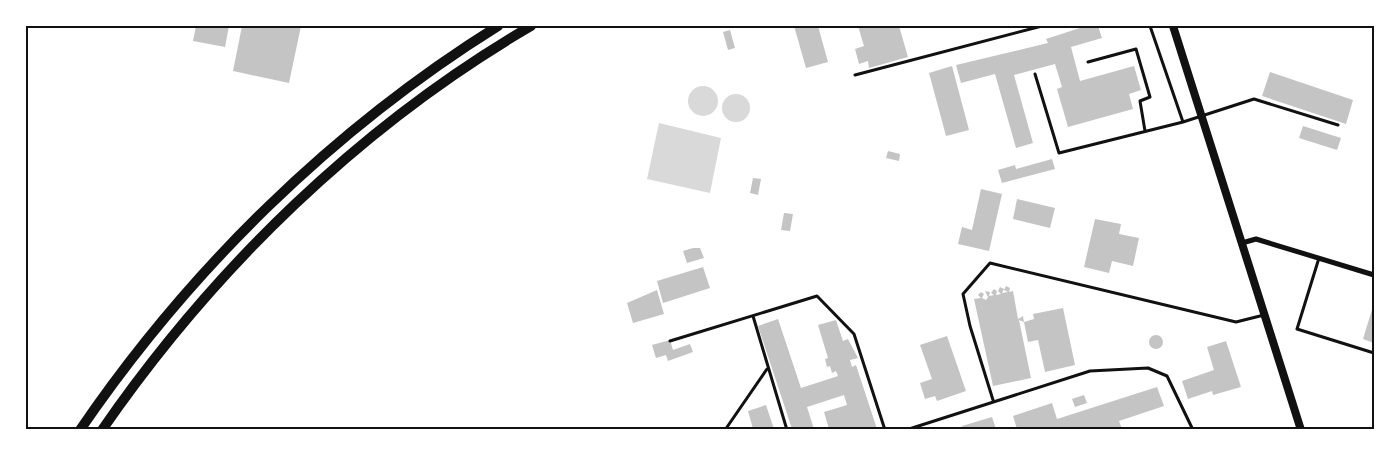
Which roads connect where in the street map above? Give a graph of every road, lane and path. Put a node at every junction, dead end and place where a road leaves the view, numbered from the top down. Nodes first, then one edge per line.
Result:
1 (498, 26) edge
2 (531, 26) edge
3 (1042, 26) edge
4 (1150, 26) edge
5 (1173, 26) edge
6 (1088, 62) dead end
7 (1035, 74) dead end
8 (855, 75) dead end
9 (1202, 116) junction
10 (1183, 122) junction
11 (1338, 126) dead end
12 (1145, 131) junction
13 (1242, 243) junction
14 (1319, 258) junction
15 (1374, 275) edge
16 (1264, 315) junction
17 (753, 316) junction
18 (670, 341) dead end
19 (1374, 353) edge
20 (767, 369) junction
21 (993, 400) junction
22 (80, 429) edge
23 (102, 429) edge
24 (725, 429) edge
25 (787, 429) edge
26 (885, 429) edge
27 (906, 429) edge
28 (1193, 429) edge
29 (1301, 429) edge

1 - 22 highway
2 - 23 highway
3 - 8 lane
4 - 10 lane
5 - 9 main road
6 - 12 lane
7 - 12 lane
9 - 10 lane
9 - 11 lane
9 - 13 main road
10 - 12 lane
13 - 14 street
13 - 16 main road
14 - 15 street
14 - 19 lane
16 - 21 lane
16 - 29 main road
17 - 18 lane
17 - 20 lane
17 - 26 lane
20 - 24 lane
20 - 25 lane
21 - 27 lane
21 - 28 lane

